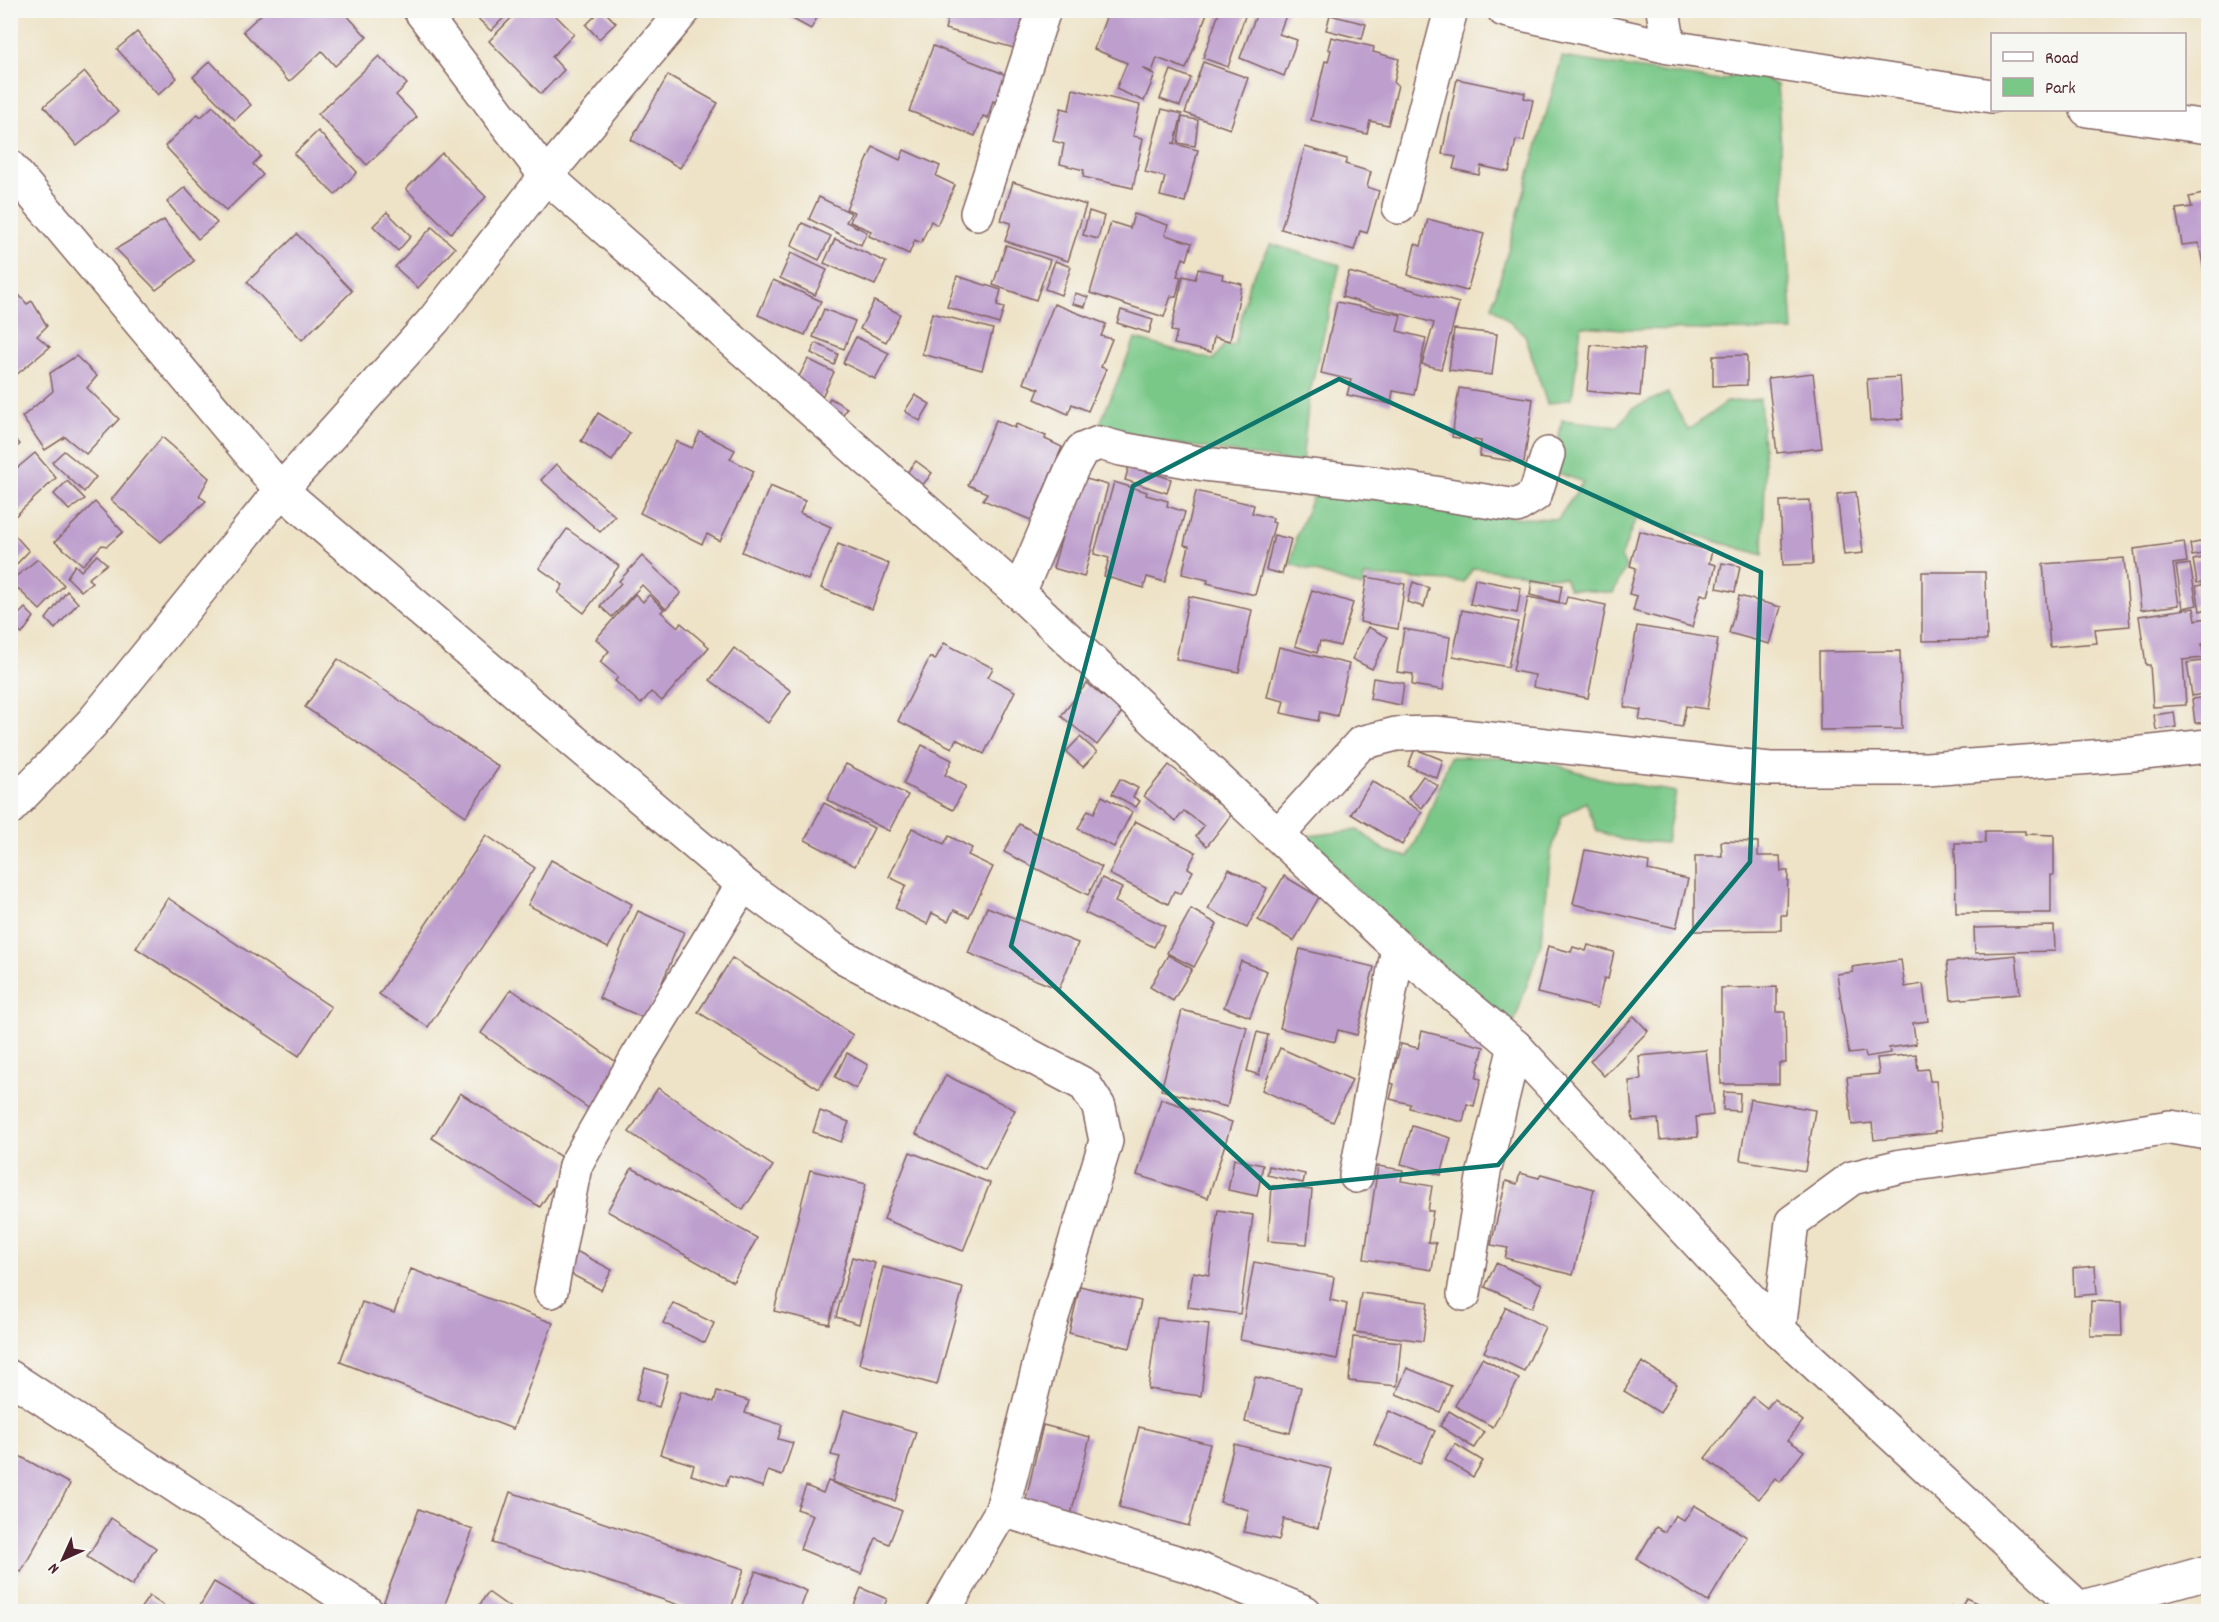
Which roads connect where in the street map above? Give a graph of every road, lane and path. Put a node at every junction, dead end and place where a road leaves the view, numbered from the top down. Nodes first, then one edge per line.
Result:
1 (420, 10) edge
2 (684, 10) edge
3 (1044, 10) edge
4 (1451, 10) edge
5 (1504, 10) edge
6 (1663, 10) edge
7 (1669, 47) junction
8 (1991, 96) edge
9 (2094, 111) edge
10 (2208, 127) edge
11 (10, 167) edge
12 (546, 176) junction
13 (1399, 207) dead end
14 (977, 213) dead end
15 (1548, 454) dead end
16 (281, 490) junction
17 (1019, 593) junction
18 (2208, 746) edge
19 (10, 807) edge
20 (1278, 835) junction
21 (743, 884) junction
22 (1398, 948) junction
23 (1515, 1046) junction
24 (2208, 1133) edge
25 (1356, 1176) dead end
26 (551, 1291) dead end
27 (1464, 1294) dead end
28 (1779, 1330) junction
29 (10, 1377) edge
30 (1002, 1510) junction
31 (2208, 1572) edge
32 (2081, 1610) edge
33 (367, 1611) edge
34 (943, 1611) edge
35 (1305, 1611) edge

1 - 12 street
2 - 12 street
3 - 14 street
4 - 13 street
5 - 7 street
6 - 7 street
7 - 8 street
9 - 10 street
11 - 16 street
12 - 16 street
12 - 17 street
15 - 17 street
16 - 19 street
16 - 21 street
17 - 20 street
18 - 20 street
20 - 22 street
21 - 26 street
21 - 30 street
22 - 23 street
22 - 25 street
23 - 27 street
23 - 28 street
24 - 28 street
28 - 32 street
29 - 33 street
30 - 34 street
30 - 35 street
31 - 32 street

